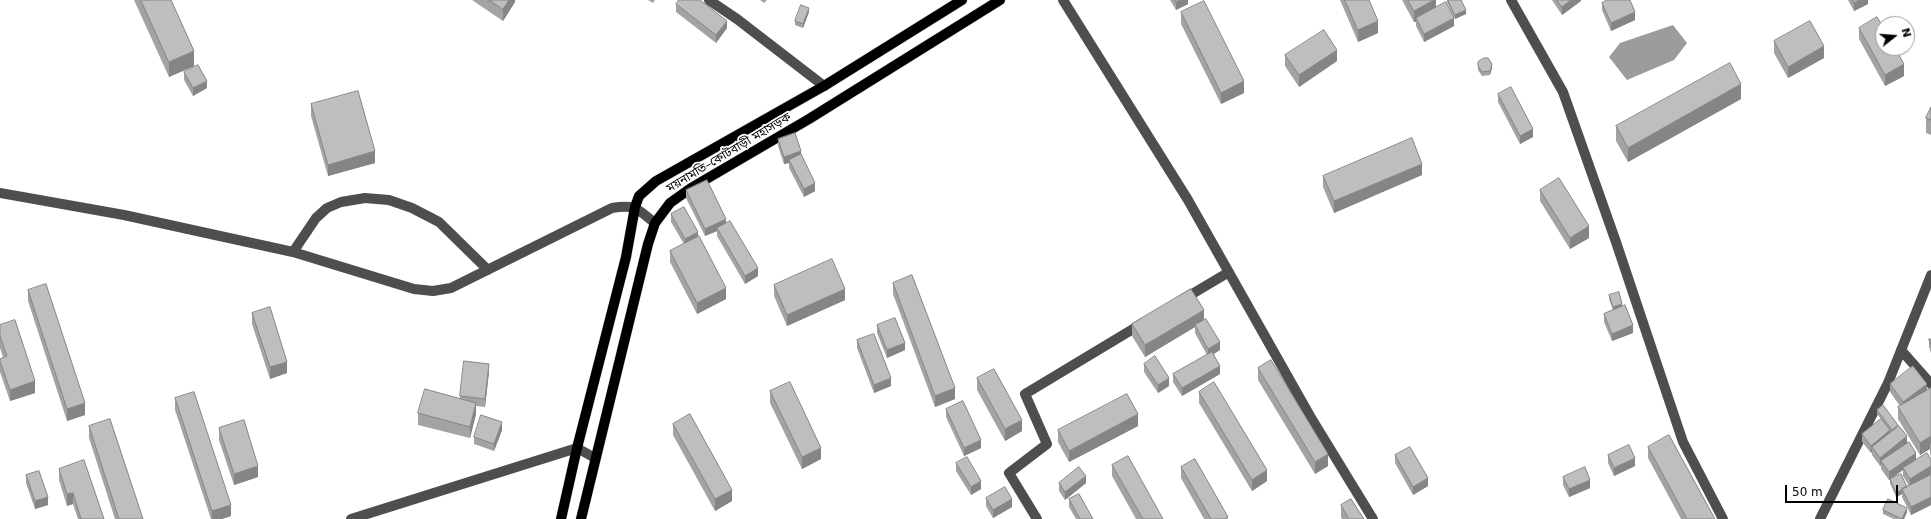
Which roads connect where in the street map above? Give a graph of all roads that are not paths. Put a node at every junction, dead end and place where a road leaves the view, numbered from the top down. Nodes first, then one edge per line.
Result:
1 (709, 0) edge
2 (962, 0) edge
3 (1000, 0) edge
4 (1062, 0) edge
5 (1511, 0) edge
6 (824, 86) junction
7 (0, 193) edge
8 (635, 207) junction
9 (655, 223) junction
10 (292, 252) junction
11 (488, 270) junction
12 (1229, 272) junction
13 (1931, 275) edge
14 (1174, 304) edge
15 (1154, 316) edge
16 (1901, 350) junction
17 (1931, 384) edge
18 (577, 448) junction
19 (595, 458) junction
20 (351, 519) edge
21 (561, 519) edge
22 (581, 519) edge
23 (1037, 519) edge
24 (1373, 519) edge
25 (1723, 519) edge
26 (1820, 519) edge

1 - 6 street
2 - 6 main road, ময়নামতি–কোটবাড়ী মহাসড়ক
3 - 9 main road, ময়নামতি–কোটবাড়ী মহাসড়ক
4 - 12 street
5 - 25 street
6 - 8 main road, ময়নামতি–কোটবাড়ী মহাসড়ক
7 - 10 street
8 - 9 street
8 - 11 street
8 - 18 main road, ময়নামতি–কোটবাড়ী মহাসড়ক
9 - 19 main road, ময়নামতি–কোটবাড়ী মহাসড়ক
10 - 11 street
10 - 11 street
12 - 14 street
12 - 24 street
13 - 16 street
15 - 23 street
16 - 17 street
16 - 26 street
18 - 19 street
18 - 20 street
18 - 21 main road, ময়নামতি–কোটবাড়ী মহাসড়ক
19 - 22 main road, ময়নামতি–কোটবাড়ী মহাসড়ক

